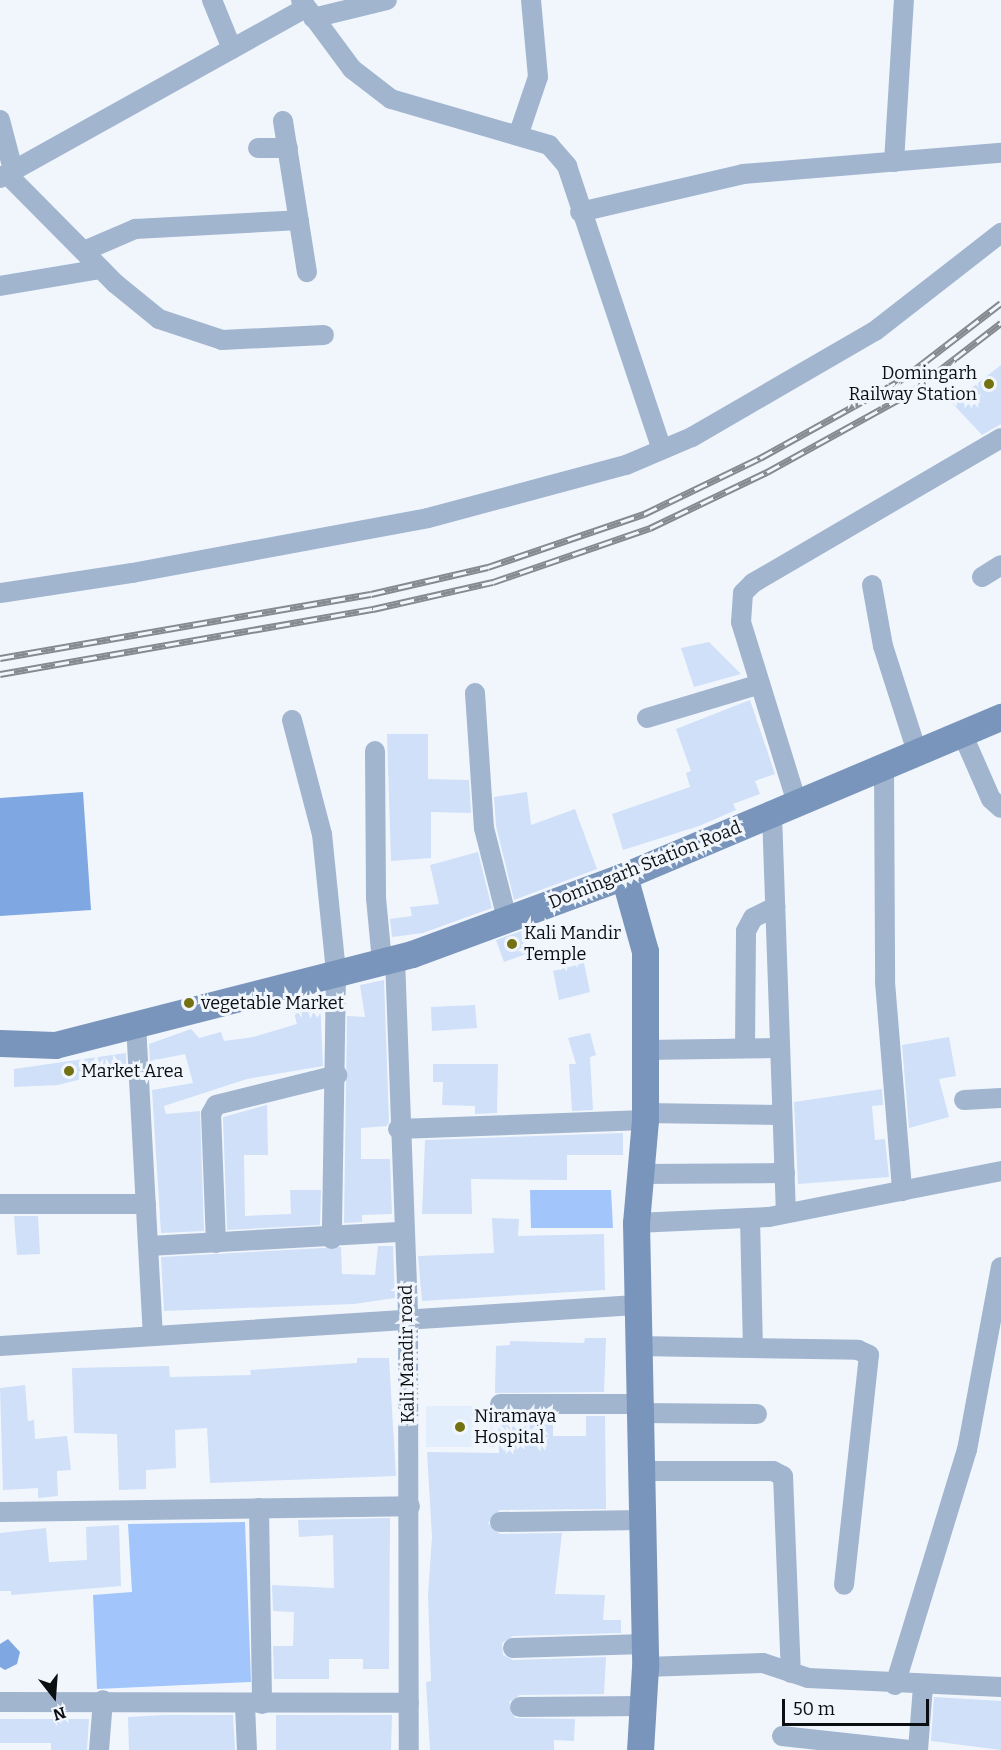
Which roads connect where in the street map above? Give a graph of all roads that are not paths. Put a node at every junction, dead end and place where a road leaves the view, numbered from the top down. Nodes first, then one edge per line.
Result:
1 (212, 0) edge
2 (387, 0) edge
3 (531, 0) edge
4 (904, 0) edge
5 (306, 9) edge
6 (232, 49) junction
7 (0, 120) edge
8 (283, 121) dead end
9 (519, 134) junction
10 (258, 148) dead end
11 (288, 148) junction
12 (1001, 153) edge
13 (894, 162) junction
14 (6, 174) edge
15 (580, 212) junction
16 (299, 220) junction
17 (1001, 233) edge
18 (84, 251) junction
19 (101, 269) junction
20 (307, 273) dead end
21 (0, 286) edge
22 (324, 335) dead end
23 (1001, 438) edge
24 (662, 450) junction
25 (1001, 565) edge
26 (982, 577) dead end
27 (872, 585) dead end
28 (0, 592) edge
29 (760, 684) junction
30 (475, 693) dead end
31 (1001, 717) edge
32 (647, 718) dead end
33 (292, 720) dead end
34 (962, 733) junction
35 (375, 751) dead end
36 (917, 752) junction
37 (884, 766) junction
38 (797, 803) junction
39 (1001, 808) edge
40 (772, 814) junction
41 (624, 876) junction
42 (775, 907) junction
43 (507, 919) junction
44 (389, 960) junction
45 (336, 973) junction
46 (136, 1024) junction
47 (0, 1043) edge
48 (745, 1048) junction
49 (780, 1048) junction
50 (645, 1050) junction
51 (337, 1075) junction
52 (1001, 1098) edge
53 (964, 1100) dead end
54 (783, 1115) junction
55 (644, 1116) junction
56 (398, 1129) junction
57 (1001, 1171) edge
58 (785, 1173) junction
59 (640, 1174) junction
60 (902, 1191) junction
61 (0, 1204) edge
62 (146, 1204) junction
63 (786, 1214) junction
64 (750, 1218) junction
65 (636, 1223) junction
66 (403, 1233) junction
67 (332, 1239) junction
68 (216, 1243) junction
69 (148, 1246) junction
70 (1001, 1267) edge
71 (636, 1305) junction
72 (408, 1320) junction
73 (153, 1336) junction
74 (0, 1346) edge
75 (637, 1346) junction
76 (753, 1348) junction
77 (500, 1404) dead end
78 (639, 1408) junction
79 (757, 1414) dead end
80 (640, 1471) junction
81 (410, 1506) junction
82 (259, 1508) junction
83 (0, 1512) edge
84 (642, 1520) junction
85 (500, 1522) dead end
86 (844, 1585) dead end
87 (513, 1648) dead end
88 (645, 1655) junction
89 (790, 1672) junction
90 (895, 1685) junction
91 (923, 1687) junction
92 (1001, 1687) edge
93 (103, 1700) junction
94 (0, 1702) edge
95 (409, 1703) junction
96 (254, 1705) junction
97 (643, 1706) junction
98 (520, 1707) dead end
99 (782, 1736) dead end
100 (99, 1750) edge
101 (247, 1750) edge
102 (409, 1750) edge
103 (640, 1750) edge
104 (909, 1750) edge
105 (918, 1750) edge

1 - 6 street
2 - 5 street
3 - 9 street
4 - 13 street
5 - 6 street
5 - 9 street
6 - 14 street
7 - 14 street
8 - 11 street
9 - 15 street
10 - 11 street
11 - 16 street
12 - 13 street
13 - 15 street
14 - 18 street
15 - 24 street
16 - 18 street
16 - 20 street
17 - 24 street
18 - 19 street
19 - 21 street
19 - 22 street
23 - 29 street
24 - 28 street
25 - 26 street
27 - 36 street
29 - 32 street
29 - 38 street
30 - 43 street
31 - 34 street, Domingarh Station Road
33 - 45 street
34 - 36 street, Domingarh Station Road
34 - 39 street
35 - 44 street, Kali Mandir road
36 - 37 street, Domingarh Station Road
37 - 38 street, Domingarh Station Road
37 - 60 street
38 - 40 street, Domingarh Station Road
40 - 41 street, Domingarh Station Road
40 - 42 street
41 - 43 street, Domingarh Station Road
41 - 50 street
42 - 48 street
42 - 49 street
43 - 44 street, Domingarh Station Road
44 - 45 street, Domingarh Station Road
44 - 56 street, Kali Mandir road
45 - 46 street, Domingarh Station Road
45 - 51 street
46 - 47 street, Domingarh Station Road
46 - 62 street
48 - 49 street
48 - 50 street
49 - 54 street
50 - 55 street
51 - 67 street
51 - 68 street
52 - 53 street
54 - 55 street
54 - 58 street
55 - 56 street
55 - 59 street
56 - 66 street, Kali Mandir road
57 - 60 street
58 - 59 street
58 - 63 street
59 - 65 street
60 - 63 street
61 - 62 street
62 - 69 street
63 - 64 street
64 - 65 street
64 - 76 street
65 - 71 street
66 - 67 street
66 - 72 street, Kali Mandir road
67 - 68 street
68 - 69 street
69 - 73 street
70 - 90 street
71 - 72 street
71 - 75 street
72 - 73 street
72 - 81 street, Kali Mandir road
73 - 74 street
75 - 76 street
75 - 78 street
76 - 86 street
77 - 78 street
78 - 79 street
78 - 80 street
80 - 84 street
80 - 89 street
81 - 82 street
81 - 95 street, Kali Mandir road
82 - 83 street
82 - 96 street
84 - 85 street
84 - 88 street
87 - 88 street
88 - 89 street
88 - 97 street
89 - 90 street
90 - 91 street
91 - 92 street
91 - 105 street
93 - 94 street
93 - 96 street
93 - 100 street
95 - 96 street
95 - 102 street, Kali Mandir road
96 - 101 street
97 - 98 street
97 - 103 street
99 - 104 street

